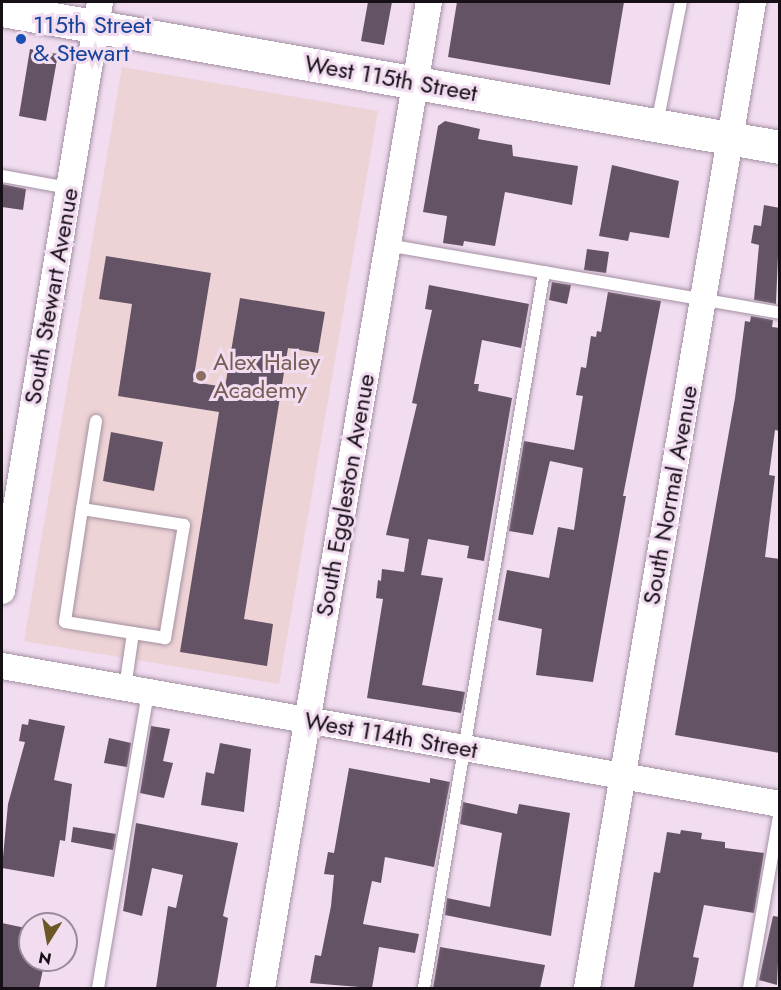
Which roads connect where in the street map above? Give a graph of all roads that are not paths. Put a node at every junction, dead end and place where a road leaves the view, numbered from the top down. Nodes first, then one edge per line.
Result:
1 (429, 2) edge
2 (681, 2) edge
3 (753, 2) edge
4 (2, 10) edge
5 (98, 14) edge
6 (415, 82) junction
7 (657, 125) junction
8 (729, 138) junction
9 (780, 147) edge
10 (2, 176) edge
11 (69, 188) junction
12 (387, 245) junction
13 (544, 272) junction
14 (702, 299) junction
15 (780, 313) edge
16 (96, 421) dead end
17 (82, 509) junction
18 (2, 591) edge
19 (134, 633) junction
20 (2, 666) edge
21 (137, 690) junction
22 (308, 720) junction
23 (464, 748) junction
24 (622, 776) junction
25 (780, 804) edge
26 (780, 811) edge
27 (98, 988) edge
28 (262, 988) edge
29 (424, 988) edge
30 (587, 988) edge
31 (749, 988) edge

1 - 6 street, South Eggleston Avenue
2 - 7 lane
3 - 8 street, South Normal Avenue
4 - 5 street, West 115th Street
5 - 6 street, West 115th Street
5 - 11 street, South Stewart Avenue
6 - 7 street, West 115th Street
6 - 12 street, South Eggleston Avenue
7 - 8 street, West 115th Street
8 - 9 street, West 115th Street
8 - 14 street, South Normal Avenue
10 - 11 lane
11 - 18 street, South Stewart Avenue
12 - 13 lane
12 - 22 street, South Eggleston Avenue
13 - 14 lane
13 - 23 lane
14 - 15 lane
14 - 24 street, South Normal Avenue
16 - 17 lane
17 - 19 lane
17 - 19 lane
19 - 21 lane
20 - 21 street, West 114th Street
21 - 22 street, West 114th Street
21 - 27 lane
22 - 23 street, West 114th Street
22 - 28 street, South Eggleston Avenue
23 - 24 street, West 114th Street
23 - 29 lane
24 - 25 street, West 114th Street
24 - 30 street, South Normal Avenue
26 - 31 lane

